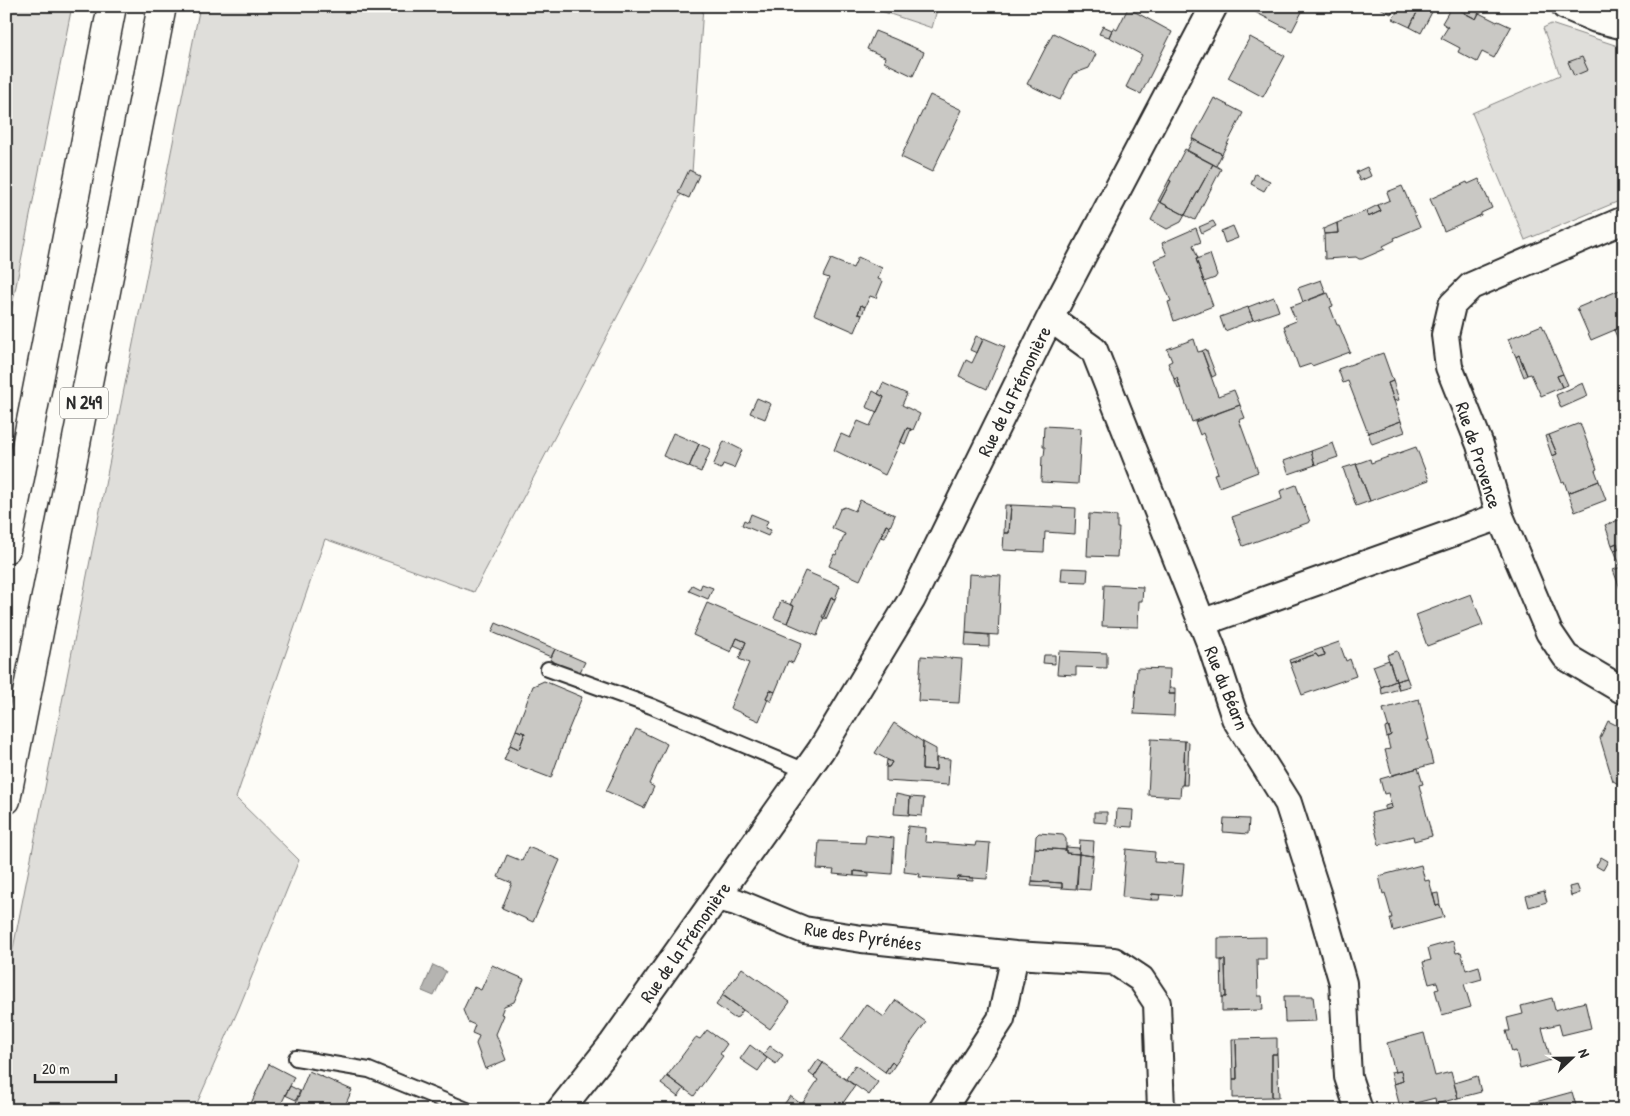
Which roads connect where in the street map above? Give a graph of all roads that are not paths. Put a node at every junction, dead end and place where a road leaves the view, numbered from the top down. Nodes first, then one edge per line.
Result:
1 (112, 6) edge
2 (162, 6) edge
3 (1214, 6) edge
4 (1565, 6) edge
5 (1624, 26) edge
6 (1624, 220) edge
7 (1050, 318) junction
8 (1500, 516) junction
9 (6, 549) edge
10 (1201, 623) junction
11 (548, 669) dead end
12 (1624, 691) edge
13 (806, 771) junction
14 (6, 800) edge
15 (716, 897) junction
16 (1014, 955) junction
17 (296, 1058) dead end
18 (468, 1110) edge
19 (560, 1110) edge
20 (942, 1110) edge
21 (1161, 1110) edge
22 (1359, 1110) edge

1 - 9 highway, N 249
2 - 14 highway, N 249
3 - 7 street, Rue de la Frémonière
4 - 5 street
6 - 8 street, Rue de Provence
7 - 10 street, Rue du Béarn
7 - 13 street, Rue de la Frémonière
8 - 10 street, Rue de Provence
8 - 12 street
10 - 22 street, Rue du Béarn
11 - 13 lane
13 - 15 street, Rue de la Frémonière
15 - 16 street, Rue des Pyrénées
15 - 19 street, Rue de la Frémonière
16 - 20 street
16 - 21 street, Rue des Pyrénées
17 - 18 lane

